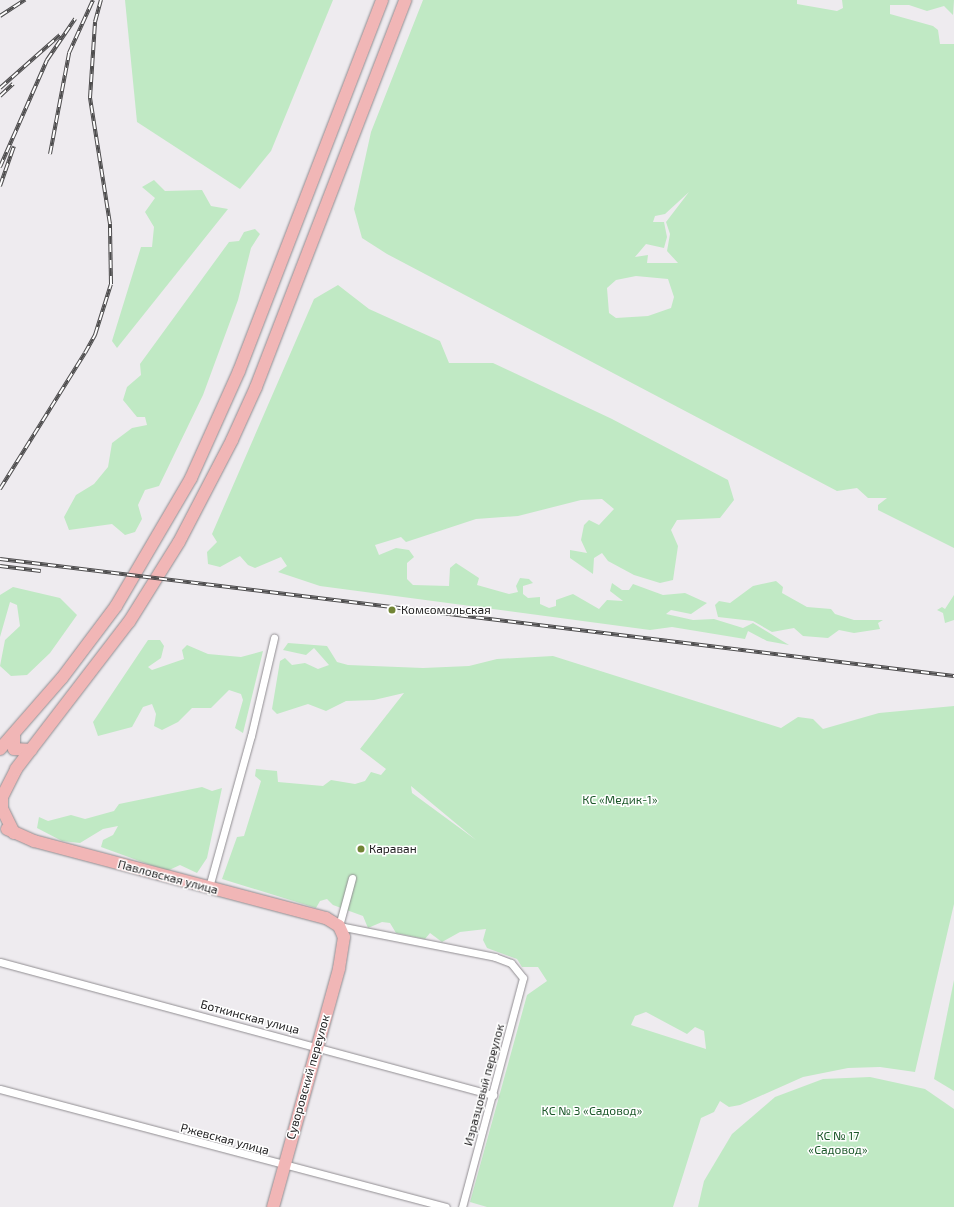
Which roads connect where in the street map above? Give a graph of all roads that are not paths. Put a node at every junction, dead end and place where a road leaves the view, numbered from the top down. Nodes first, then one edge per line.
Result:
1 (382, 0) edge
2 (405, 0) edge
3 (274, 638) dead end
4 (14, 734) junction
5 (0, 749) edge
6 (31, 750) junction
7 (0, 823) edge
8 (14, 833) junction
9 (352, 878) dead end
10 (208, 888) junction
11 (339, 926) junction
12 (0, 962) edge
13 (519, 970) joint
14 (316, 1046) junction
15 (0, 1089) edge
16 (493, 1095) junction
17 (284, 1165) junction
18 (273, 1207) edge
19 (446, 1207) edge
20 (462, 1207) edge

1 - 4 main road
2 - 6 main road
3 - 10 street
4 - 5 main road
4 - 6 main road
6 - 8 main road
7 - 8 main road, Павловская улица
8 - 10 main road, Павловская улица
9 - 11 street
10 - 11 main road, Павловская улица
11 - 13 street, Павловская улица
11 - 14 main road, Суворовский переулок
12 - 14 street, Боткинская улица
13 - 16 street, Изразцовый переулок
14 - 16 street, Боткинская улица
14 - 17 main road, Суворовский переулок
15 - 17 street, Ржевская улица
16 - 20 street, Изразцовый переулок
17 - 18 main road, Суворовский переулок
17 - 19 street, Ржевская улица

